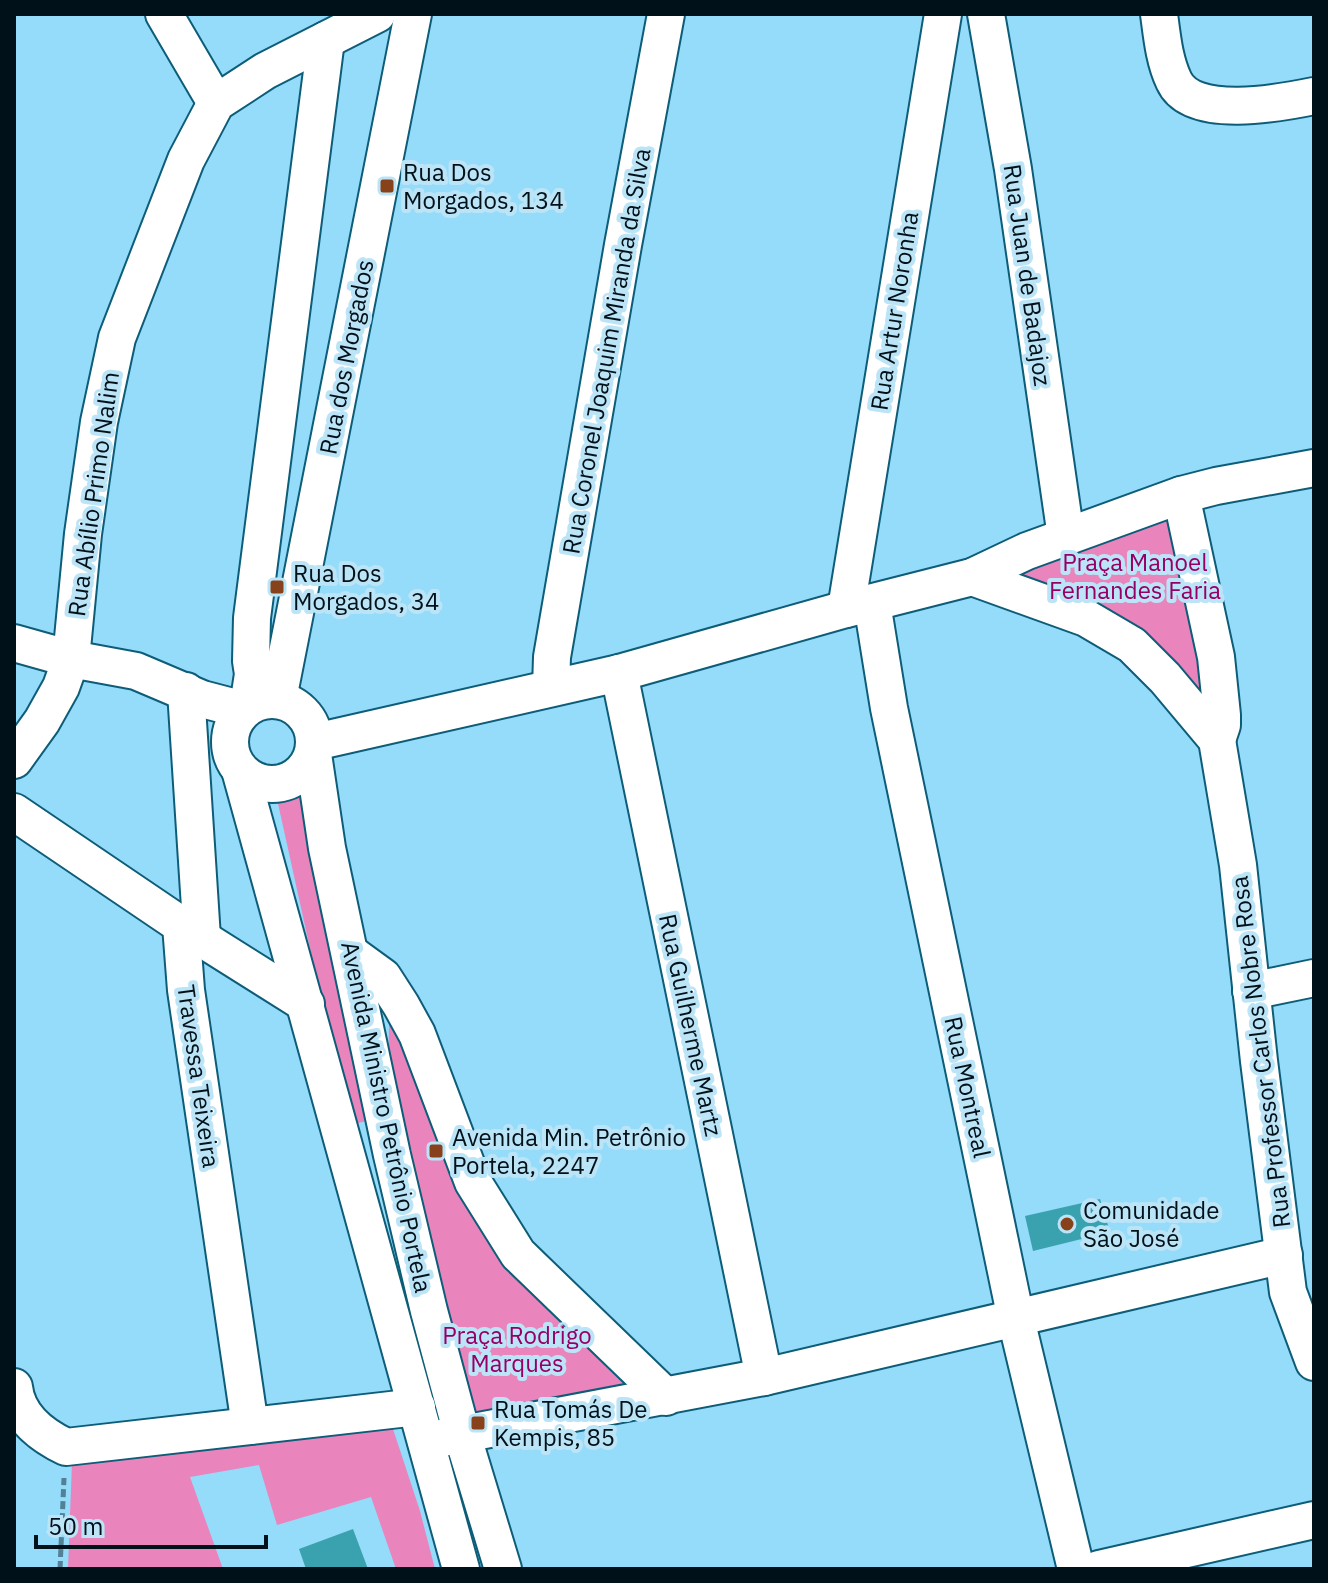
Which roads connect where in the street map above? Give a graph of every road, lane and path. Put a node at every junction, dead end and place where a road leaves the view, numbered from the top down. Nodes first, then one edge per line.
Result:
1 (164, 14) edge
2 (377, 14) edge
3 (413, 14) edge
4 (666, 14) edge
5 (943, 14) edge
6 (986, 14) edge
7 (1159, 14) edge
8 (326, 40) junction
9 (1314, 96) edge
10 (216, 103) junction
11 (1314, 468) edge
12 (1181, 495) junction
13 (1066, 537) junction
14 (972, 577) junction
15 (859, 606) junction
16 (14, 643) edge
17 (71, 659) junction
18 (619, 673) junction
19 (551, 688) junction
20 (194, 695) junction
21 (248, 725) junction
22 (312, 738) junction
23 (1217, 740) junction
24 (14, 760) edge
25 (14, 812) edge
26 (191, 931) junction
27 (350, 953) junction
28 (1314, 978) edge
29 (1251, 991) junction
30 (306, 1004) junction
31 (1284, 1255) junction
32 (1016, 1319) junction
33 (1314, 1362) edge
34 (764, 1377) junction
35 (14, 1387) edge
36 (15, 1395) edge
37 (666, 1397) junction
38 (417, 1407) junction
39 (250, 1426) junction
40 (462, 1434) junction
41 (426, 1441) junction
42 (63, 1495) dead end
43 (1314, 1520) edge
44 (60, 1569) edge
45 (461, 1569) edge
46 (503, 1569) edge
47 (1076, 1569) edge
48 (1099, 1569) edge

1 - 10 street
2 - 8 street, Rua Abílio Primo Nalim
3 - 21 street, Rua dos Morgados
4 - 19 street, Rua Coronel Joaquim Miranda da Silva
5 - 15 street, Rua Artur Noronha
6 - 13 street, Rua Juan de Badajoz
7 - 9 street
8 - 10 street, Rua Abílio Primo Nalim
8 - 21 street
10 - 17 street, Rua Abílio Primo Nalim
11 - 12 street
12 - 13 street
12 - 23 street, Rua Professor Carlos Nobre Rosa
13 - 14 street
14 - 15 street
14 - 23 street
15 - 18 street
15 - 32 street, Rua Montreal
16 - 17 street
17 - 20 street
17 - 24 street, Rua Abílio Primo Nalim
18 - 19 street
18 - 34 street, Rua Guilherme Martz
19 - 22 street
20 - 21 street
20 - 26 street, Travessa Teixeira
21 - 22 street
21 - 22 street
21 - 30 street, Avenida Ministro Petrônio Portela
22 - 27 street, Avenida Ministro Petrônio Portela
23 - 29 street, Rua Professor Carlos Nobre Rosa
25 - 26 street
26 - 30 street
26 - 39 street, Travessa Teixeira
27 - 37 street
27 - 40 street, Avenida Ministro Petrônio Portela
28 - 29 street
29 - 31 street, Rua Professor Carlos Nobre Rosa
30 - 38 street, Avenida Ministro Petrônio Portela
31 - 32 street
31 - 33 street, Rua Professor Carlos Nobre Rosa
32 - 34 street
32 - 47 street, Rua Montreal
34 - 37 street
35 - 36 street
36 - 39 street
37 - 40 street
38 - 39 street
38 - 41 street, Avenida Ministro Petrônio Portela
40 - 41 street
40 - 46 street, Avenida Ministro Petrônio Portela
41 - 45 street, Avenida Ministro Petrônio Portela
42 - 44 path
43 - 48 street

